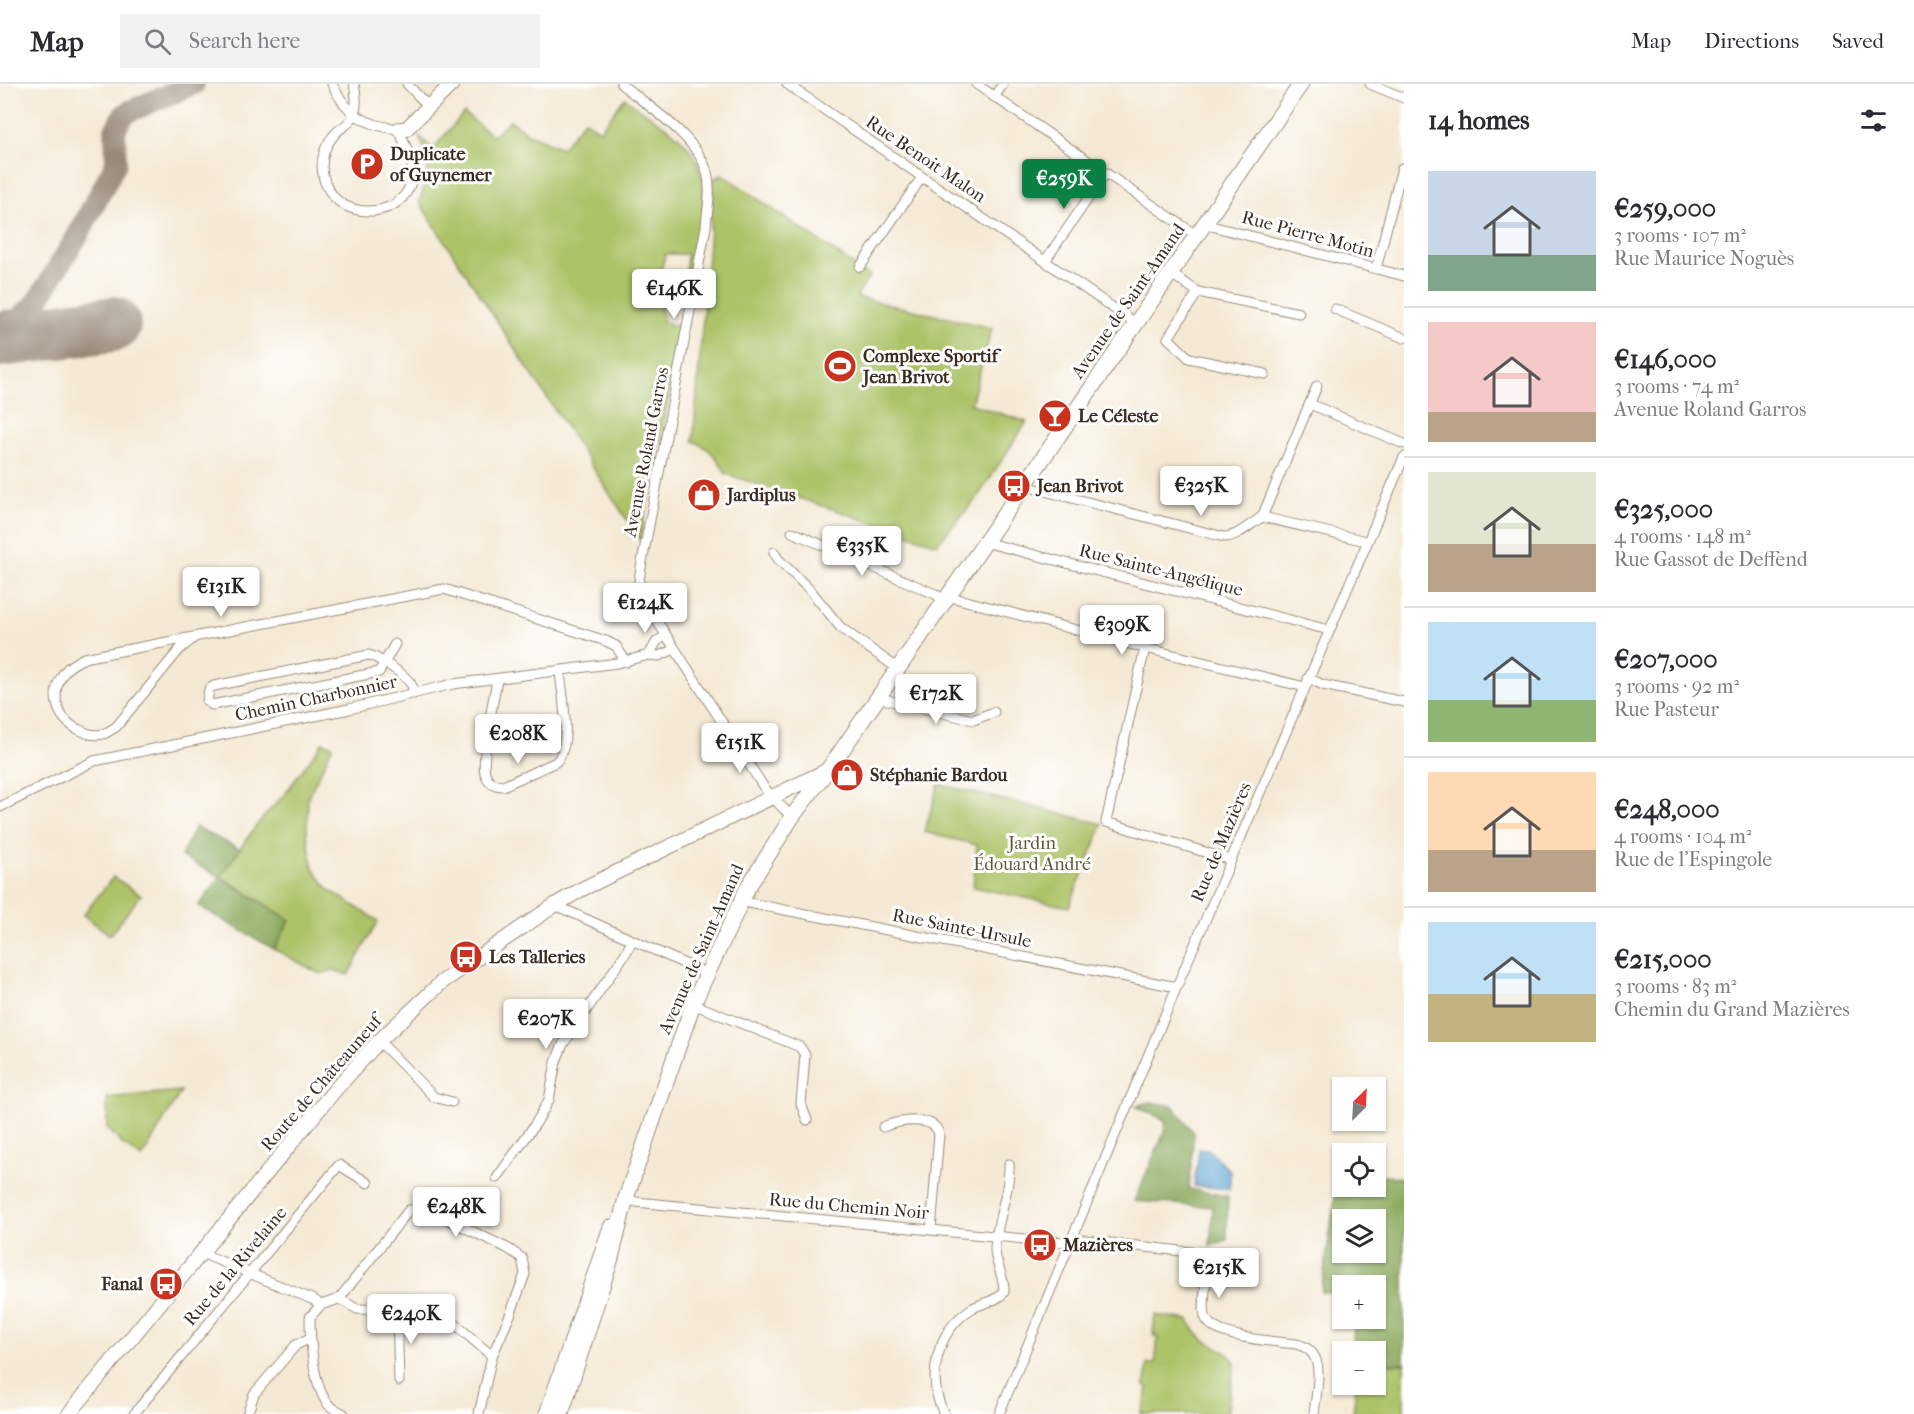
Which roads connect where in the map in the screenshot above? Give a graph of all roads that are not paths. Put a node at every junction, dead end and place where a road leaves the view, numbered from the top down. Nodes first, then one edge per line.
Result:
1 (332, 84) edge
2 (354, 84) edge
3 (407, 84) edge
4 (453, 84) edge
5 (621, 84) edge
6 (787, 84) edge
7 (976, 84) edge
8 (1003, 84) edge
9 (1301, 84) edge
10 (1370, 84) edge
11 (994, 97) junction
12 (1404, 98) edge
13 (429, 107) junction
14 (354, 114) junction
15 (399, 129) junction
16 (1402, 168) dead end
17 (1105, 174) junction
18 (922, 177) junction
19 (1200, 230) junction
20 (1045, 261) junction
21 (860, 267) dead end
22 (1376, 269) junction
23 (1170, 273) junction
24 (1404, 276) edge
25 (1198, 292) junction
26 (1335, 309) dead end
27 (1299, 313) dead end
28 (1135, 323) junction
29 (1404, 338) edge
30 (1264, 374) dead end
31 (1317, 386) dead end
32 (1310, 404) junction
33 (1404, 444) edge
34 (1404, 457) edge
35 (1025, 486) junction
36 (1262, 517) junction
37 (792, 532) dead end
38 (1366, 541) junction
39 (984, 542) junction
40 (774, 552) dead end
41 (946, 598) junction
42 (1329, 630) junction
43 (666, 636) junction
44 (195, 637) junction
45 (395, 644) dead end
46 (1145, 648) junction
47 (675, 649) junction
48 (649, 655) junction
49 (626, 662) junction
50 (385, 663) junction
51 (897, 668) junction
52 (560, 672) junction
53 (498, 679) junction
54 (1306, 682) junction
55 (414, 694) junction
56 (880, 695) junction
57 (1404, 702) edge
58 (994, 712) dead end
59 (826, 771) junction
60 (771, 796) junction
61 (0, 807) edge
62 (792, 817) junction
63 (1231, 860) junction
64 (741, 900) junction
65 (555, 905) junction
66 (632, 940) junction
67 (707, 974) junction
68 (1177, 987) junction
69 (693, 1004) junction
70 (379, 1041) junction
71 (452, 1102) dead end
72 (807, 1120) dead end
73 (883, 1127) dead end
74 (1009, 1164) dead end
75 (496, 1178) dead end
76 (368, 1183) dead end
77 (626, 1198) junction
78 (931, 1230) junction
79 (996, 1236) junction
80 (1070, 1241) junction
81 (201, 1253) junction
82 (251, 1272) junction
83 (339, 1299) junction
84 (321, 1305) junction
85 (397, 1311) junction
86 (310, 1338) junction
87 (492, 1356) junction
88 (399, 1380) dead end
89 (562, 1389) junction
90 (248, 1412) dead end
91 (69, 1414) edge
92 (134, 1414) edge
93 (344, 1414) edge
94 (479, 1414) edge
95 (547, 1414) edge
96 (561, 1414) edge
97 (944, 1414) edge
98 (999, 1414) edge
99 (1314, 1414) edge

1 - 14 street
2 - 14 street
3 - 13 street
4 - 13 main road
5 - 43 street, Avenue Roland Garros
6 - 18 street, Rue Benoit Malon
7 - 11 street, Rue Pierre Motin
8 - 11 street
9 - 19 main road, Avenue de Saint-Amand
10 - 12 street
11 - 17 street, Rue Pierre Motin
13 - 15 main road
14 - 15 street
14 - 15 street
16 - 22 street
17 - 19 street, Rue Pierre Motin
17 - 20 street
18 - 20 street, Rue Benoit Malon
18 - 21 street
19 - 22 street, Rue Pierre Motin
19 - 23 main road, Avenue de Saint-Amand
20 - 28 street, Rue Benoit Malon
22 - 24 street, Rue Pierre Motin
23 - 25 street
23 - 28 main road, Avenue de Saint-Amand
25 - 27 street
25 - 30 street
26 - 29 street
28 - 35 main road, Avenue de Saint-Amand
31 - 32 street
32 - 33 street
32 - 36 street
34 - 38 street, Rue de Mazières
35 - 36 street
35 - 39 main road, Avenue de Saint-Amand
36 - 38 street
37 - 41 street
38 - 42 street, Rue de Mazières
39 - 41 main road, Avenue de Saint-Amand
39 - 42 street, Rue Sainte-Angélique
40 - 51 street
41 - 46 street
41 - 51 main road, Avenue de Saint-Amand
42 - 54 street, Rue de Mazières
43 - 47 street, Avenue Roland Garros
43 - 48 street
44 - 44 street
44 - 49 street
45 - 50 street
46 - 54 street
46 - 63 street
47 - 48 street, Chemin Charbonnier
47 - 60 street, Avenue Roland Garros
48 - 49 street, Chemin Charbonnier
49 - 52 street, Chemin Charbonnier
50 - 50 street
50 - 55 street
51 - 56 main road, Avenue de Saint-Amand
52 - 53 street, Chemin Charbonnier
52 - 53 street
53 - 55 street, Chemin Charbonnier
54 - 57 street
54 - 63 street, Rue de Mazières
55 - 61 street, Chemin Charbonnier
56 - 58 street
56 - 59 main road, Avenue de Saint-Amand
59 - 60 main road, Route de Châteauneuf
59 - 62 main road, Avenue de Saint-Amand
60 - 62 street, Avenue Roland Garros
60 - 65 main road, Route de Châteauneuf
62 - 64 main road, Avenue de Saint-Amand
63 - 68 street, Rue de Mazières
64 - 67 main road, Avenue de Saint-Amand
64 - 68 street, Rue Sainte-Ursule
65 - 66 street
65 - 70 main road, Route de Châteauneuf
66 - 67 street
66 - 75 street
67 - 69 main road, Avenue de Saint-Amand
68 - 80 street, Rue de Mazières
69 - 72 street
69 - 77 main road, Avenue de Saint-Amand
70 - 71 street
70 - 81 main road, Route de Châteauneuf
73 - 78 street
74 - 79 street
76 - 82 street, Rue de la Rivelaine
77 - 78 street, Rue du Chemin Noir
77 - 89 main road, Avenue de Saint-Amand
78 - 79 street, Rue du Chemin Noir
79 - 80 street, Rue du Chemin Noir
79 - 97 street
80 - 98 street, Rue de Mazières
80 - 99 street, Rue du Chemin Noir
81 - 82 street
81 - 91 main road, Route de Châteauneuf
82 - 84 street
82 - 92 street, Rue de la Rivelaine
83 - 84 street
83 - 85 street
83 - 87 street
84 - 86 street
85 - 87 street
85 - 88 street
86 - 90 street
86 - 93 street
87 - 94 street
89 - 95 main road, Avenue de Saint-Amand
89 - 96 main road, Avenue de Saint-Amand

